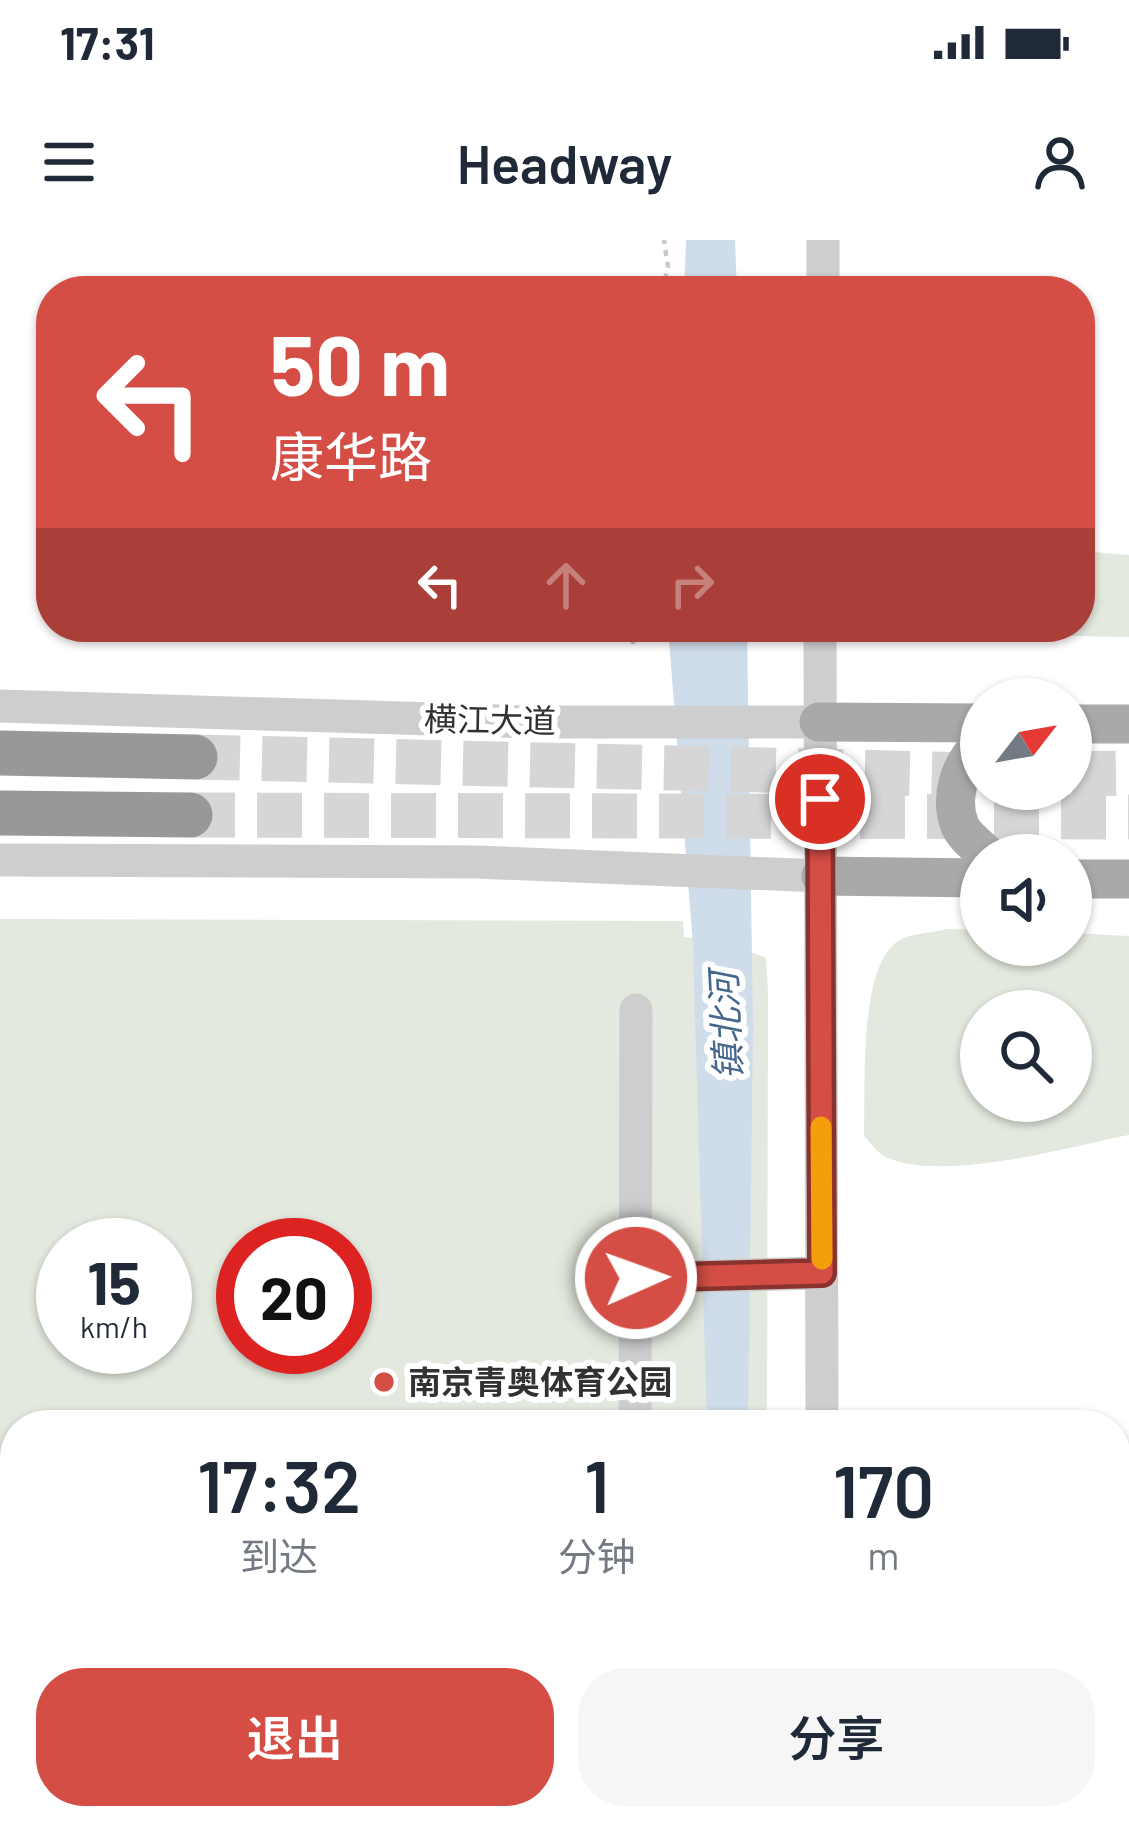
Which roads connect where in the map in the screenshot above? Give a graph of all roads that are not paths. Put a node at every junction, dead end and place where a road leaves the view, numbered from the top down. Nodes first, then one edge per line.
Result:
1 (823, 240) edge
2 (823, 276) edge
3 (820, 642) edge
4 (0, 706) edge
5 (819, 722) junction
6 (960, 723) edge
7 (1092, 724) edge
8 (1129, 724) edge
9 (0, 753) edge
10 (194, 757) tunnel mouth
11 (960, 777) edge
12 (0, 813) edge
13 (190, 815) tunnel mouth
14 (966, 834) edge
15 (0, 860) edge
16 (820, 876) junction
17 (960, 878) edge
18 (1092, 879) edge
19 (1129, 879) edge
20 (636, 1010) dead end
21 (822, 1273) junction
22 (636, 1278) junction
23 (635, 1410) edge
24 (822, 1410) edge

1 - 2 street
3 - 5 street
4 - 5 street, 横江大道
5 - 6 main road, 横江大道
5 - 16 street
7 - 8 main road
9 - 10 highway
11 - 14 main road
12 - 13 highway
15 - 16 street
16 - 17 main road
16 - 21 street
18 - 19 main road
20 - 22 street
21 - 22 street
21 - 24 street
22 - 23 street

